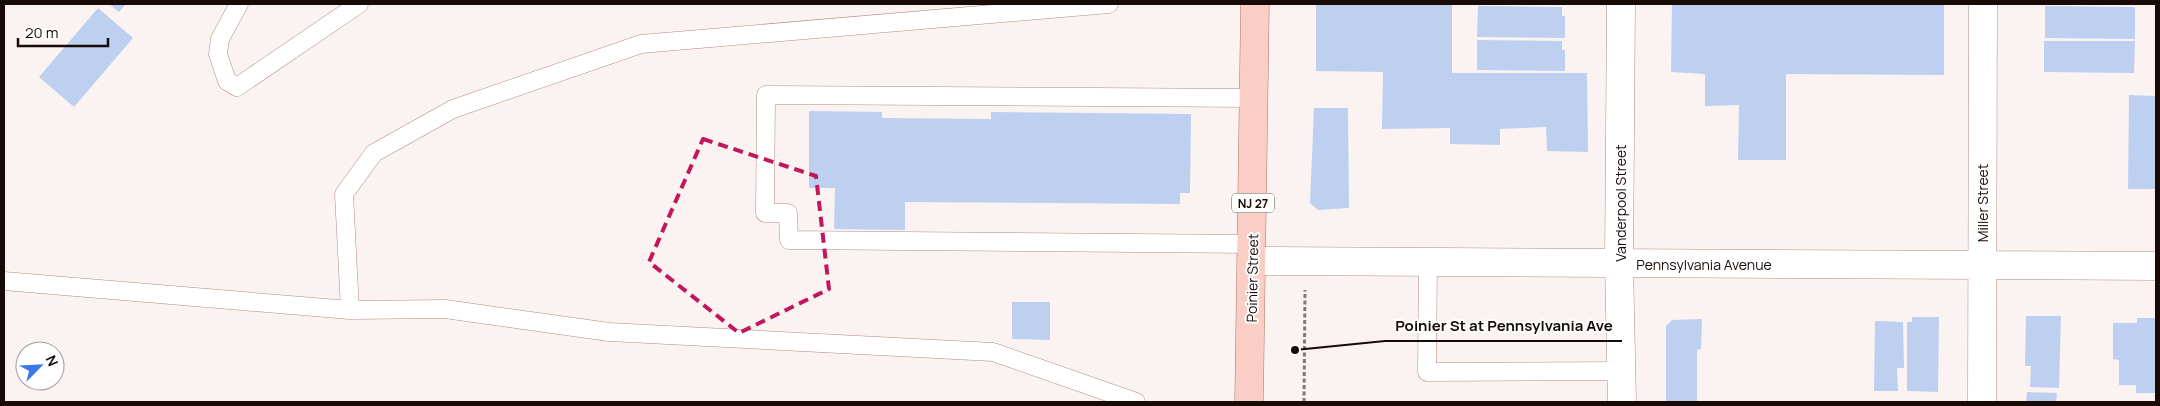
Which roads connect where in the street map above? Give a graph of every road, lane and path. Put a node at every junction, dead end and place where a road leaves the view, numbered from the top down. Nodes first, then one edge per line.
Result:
1 (239, 4) edge
2 (359, 4) edge
3 (1109, 4) edge
4 (1255, 4) edge
5 (1621, 4) edge
6 (1983, 4) edge
7 (1254, 98) junction
8 (1252, 253) junction
9 (1306, 261) junction
10 (1428, 262) junction
11 (1619, 264) junction
12 (1982, 266) junction
13 (2156, 266) edge
14 (4, 281) edge
15 (350, 310) junction
16 (1621, 371) junction
17 (1136, 402) edge
18 (1249, 402) edge
19 (1304, 402) edge
20 (1622, 402) edge
21 (1982, 402) edge

1 - 2 lane
3 - 15 lane
4 - 7 main road, Poinier Street / NJ 27
5 - 11 street, Vanderpool Street
6 - 12 street, Miller Street
7 - 8 main road, Poinier Street / NJ 27
7 - 8 lane
8 - 9 street, Pennsylvania Avenue
8 - 18 main road, Poinier Street / NJ 27
9 - 10 street, Pennsylvania Avenue
9 - 19 path
10 - 11 street, Pennsylvania Avenue
10 - 16 lane
11 - 12 street, Pennsylvania Avenue
11 - 16 street, Vanderpool Street
12 - 13 street, Pennsylvania Avenue
12 - 21 street, Miller Street
14 - 15 lane
15 - 17 lane
16 - 20 street, Vanderpool Street

